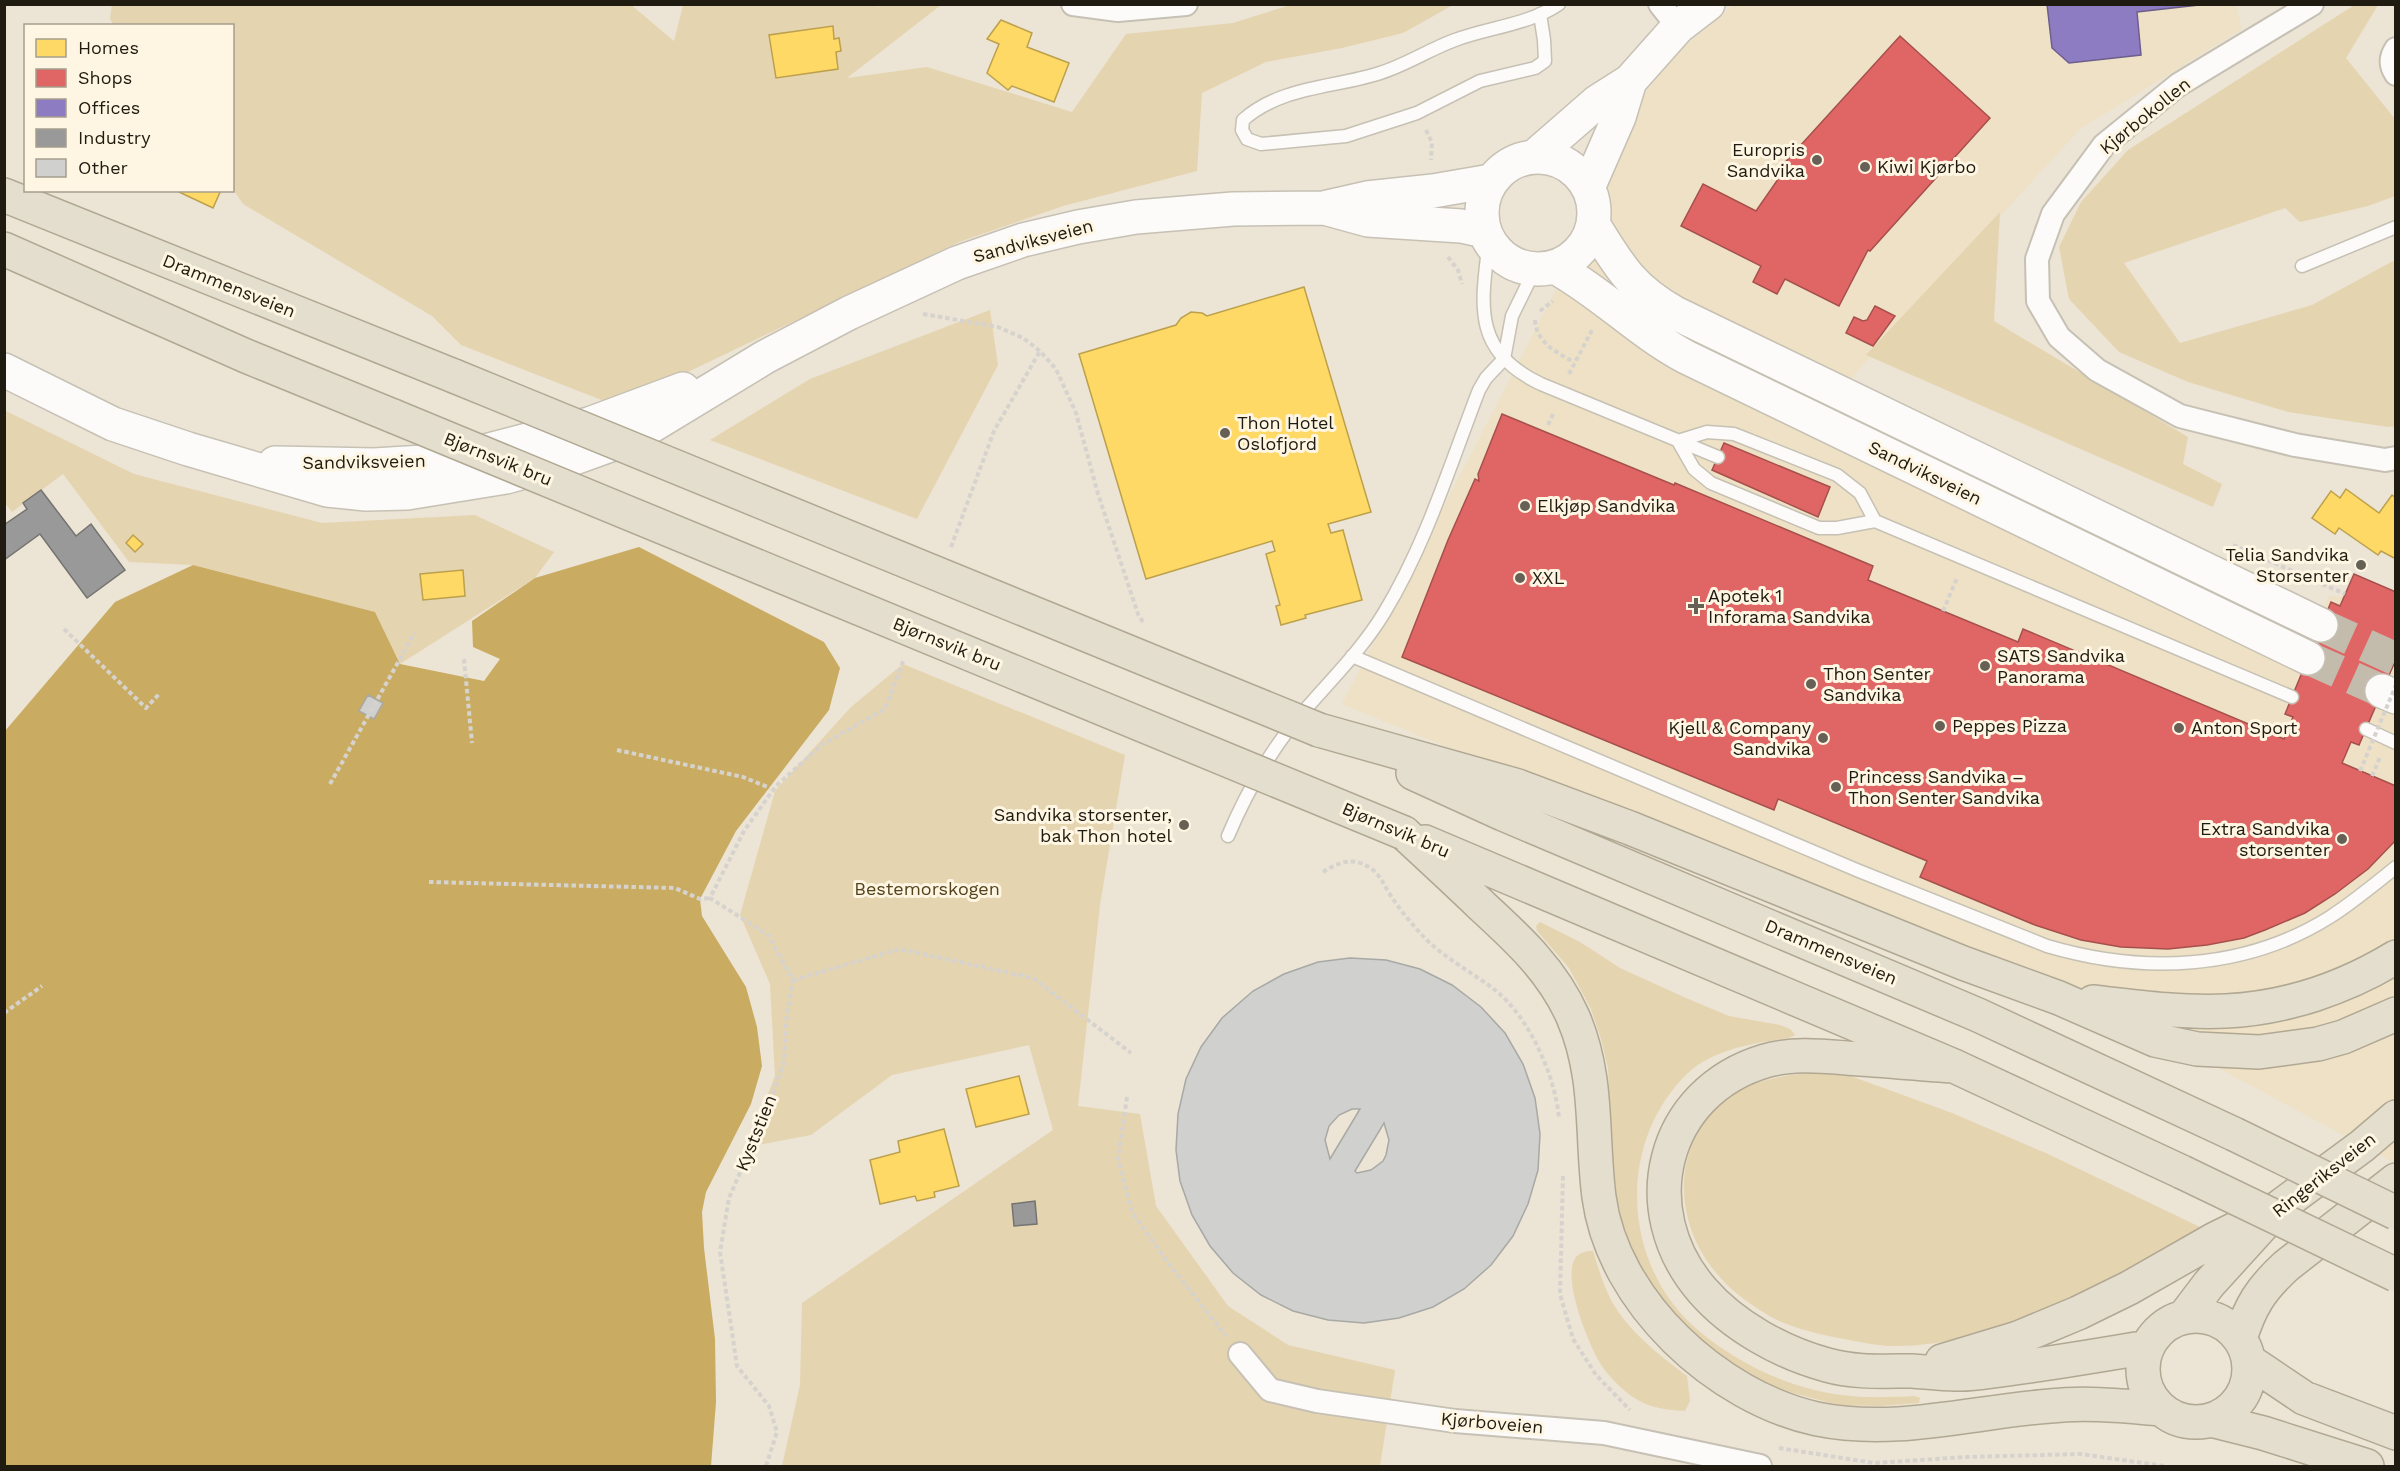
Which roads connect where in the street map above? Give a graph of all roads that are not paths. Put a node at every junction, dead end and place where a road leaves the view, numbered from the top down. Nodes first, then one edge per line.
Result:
1 (1073, 4) edge
2 (1186, 4) edge
3 (1559, 4) edge
4 (1708, 4) edge
5 (2312, 4) edge
6 (1540, 14) junction
7 (1669, 16) edge
8 (2396, 49) edge
9 (2396, 74) edge
10 (1630, 81) junction
11 (1535, 156) junction
12 (1491, 181) junction
13 (1588, 188) junction
14 (4, 195) edge
15 (1323, 208) junction
16 (1593, 224) junction
17 (2396, 227) edge
18 (1486, 236) junction
19 (4, 249) edge
20 (2302, 266) dead end
21 (1545, 268) junction
22 (1504, 359) junction
23 (4, 370) edge
24 (1678, 441) junction
25 (1718, 457) dead end
26 (2396, 458) edge
27 (1875, 521) junction
28 (2321, 625) tunnel mouth
29 (1352, 656) junction
30 (2308, 658) tunnel mouth
31 (2292, 697) dead end
32 (2366, 729) dead end
33 (2396, 743) edge
34 (1429, 770) junction
35 (1404, 833) junction
36 (1228, 836) dead end
37 (2396, 867) edge
38 (2396, 957) edge
39 (2059, 998) junction
40 (2396, 1014) edge
41 (1954, 1066) junction
42 (2396, 1117) edge
43 (2396, 1180) edge
44 (2278, 1208) junction
45 (2396, 1213) edge
46 (2396, 1275) edge
47 (2184, 1317) junction
48 (2148, 1347) junction
49 (2244, 1350) junction
50 (1240, 1354) road end
51 (1911, 1371) junction
52 (2161, 1409) junction
53 (2211, 1420) junction
54 (2396, 1433) edge
55 (1760, 1467) edge
56 (2367, 1467) edge

1 - 2 street
3 - 6 lane
4 - 7 main road
5 - 26 street, Kjørbokollen
6 - 6 lane
7 - 10 main road
8 - 9 street
10 - 11 main road
10 - 13 main road
11 - 12 main road
11 - 13 main road
12 - 15 main road, Sandviksveien
12 - 18 main road
13 - 16 main road
14 - 34 highway, Drammensveien, bridge
15 - 18 main road, Sandviksveien
15 - 23 main road, Sandviksveien
16 - 21 main road
16 - 28 main road, Sandviksveien
17 - 20 lane
18 - 21 main road
18 - 22 lane
19 - 35 highway, Bjørnsvik bru, bridge
21 - 22 lane
21 - 30 main road, Sandviksveien
22 - 24 lane
22 - 29 lane
24 - 25 lane
24 - 27 lane
24 - 27 lane
27 - 31 lane
29 - 36 lane, bridge
29 - 37 lane
32 - 33 lane
34 - 39 highway
34 - 45 highway, Drammensveien, bridge
35 - 41 highway, Bjørnsvik bru
35 - 52 highway
38 - 39 highway
39 - 40 highway
41 - 46 highway, bridge
41 - 51 highway
42 - 44 highway, Ringeriksveien
43 - 49 highway
44 - 47 highway, Ringeriksveien
44 - 51 highway
47 - 48 highway
47 - 49 highway
48 - 51 highway
48 - 52 highway
49 - 53 highway
49 - 54 highway
50 - 55 street, Kjørboveien
52 - 53 highway
53 - 56 highway

